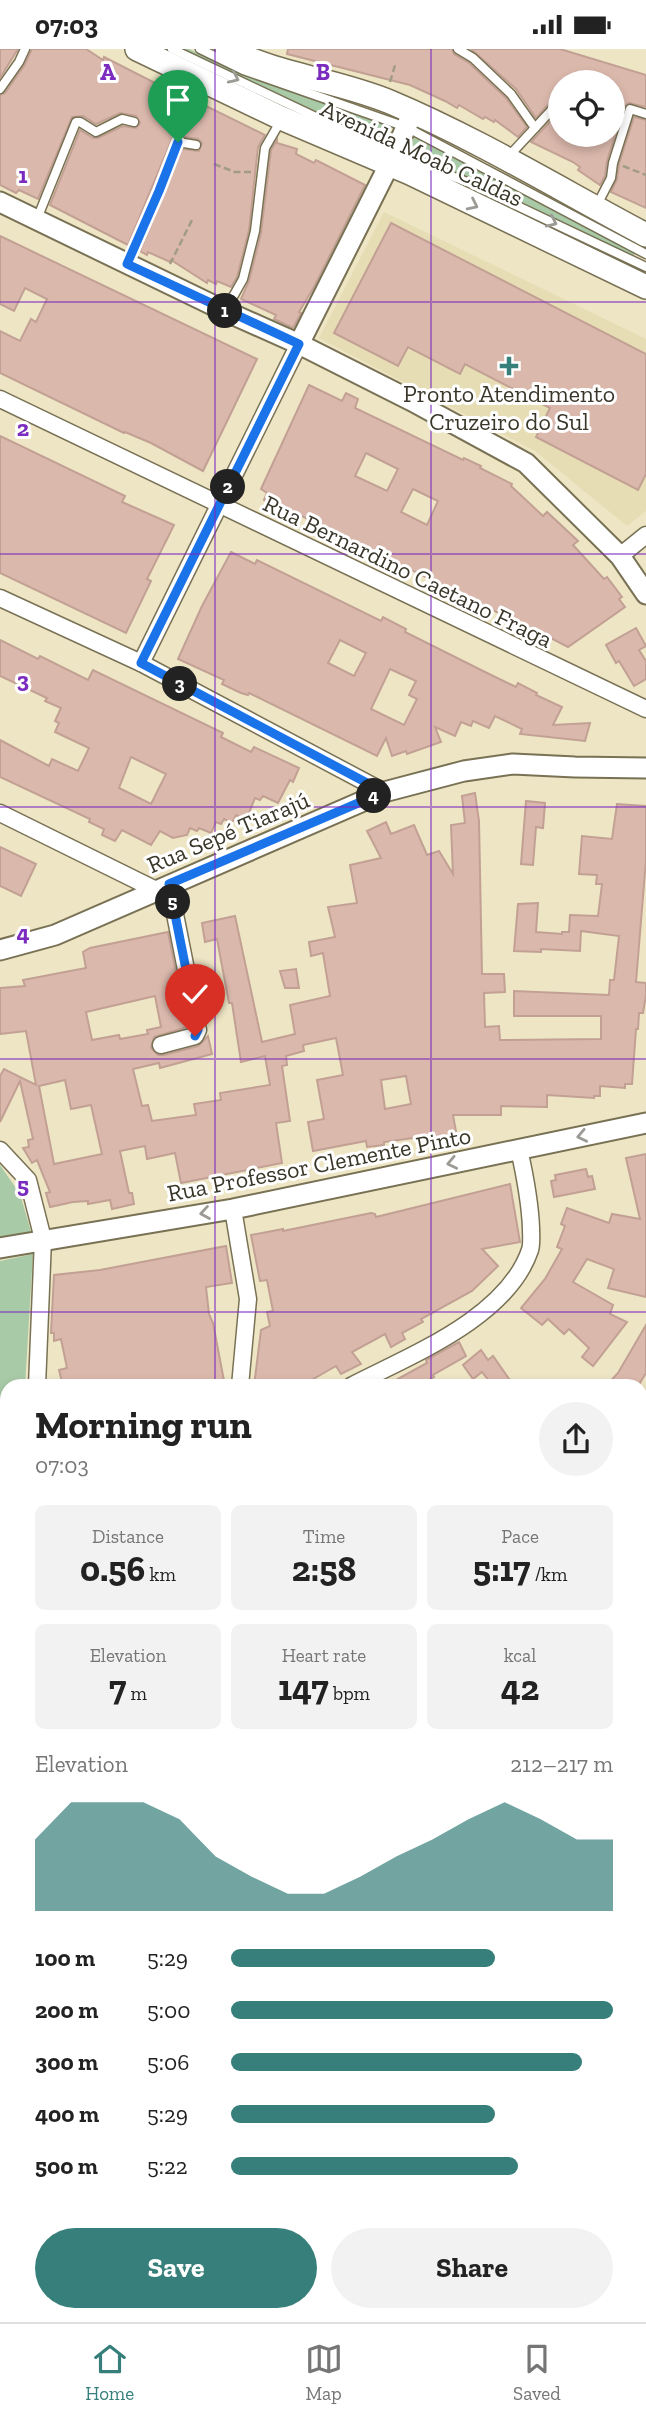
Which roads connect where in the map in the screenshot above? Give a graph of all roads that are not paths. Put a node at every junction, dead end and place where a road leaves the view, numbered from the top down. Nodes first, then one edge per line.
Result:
1 (25, 49) edge
2 (137, 49) edge
3 (172, 49) edge
4 (200, 49) edge
5 (227, 49) edge
6 (458, 49) edge
7 (0, 89) edge
8 (548, 114) edge
9 (646, 114) edge
10 (281, 118) junction
11 (409, 120) junction
12 (134, 122) dead end
13 (535, 128) junction
14 (196, 145) dead end
15 (506, 159) junction
16 (392, 160) junction
17 (0, 202) edge
18 (595, 208) junction
19 (37, 220) junction
20 (646, 235) edge
21 (646, 254) edge
22 (127, 264) junction
23 (646, 267) edge
24 (646, 287) edge
25 (225, 311) junction
26 (299, 344) junction
27 (0, 399) edge
28 (219, 505) junction
29 (646, 535) edge
30 (620, 556) junction
31 (646, 594) edge
32 (0, 598) edge
33 (141, 663) junction
34 (646, 709) edge
35 (646, 768) edge
36 (384, 792) junction
37 (0, 813) edge
38 (163, 887) junction
39 (0, 950) edge
40 (161, 1045) dead end
41 (646, 1123) edge
42 (0, 1150) edge
43 (519, 1150) junction
44 (233, 1209) junction
45 (43, 1239) junction
46 (0, 1248) edge
47 (37, 1379) edge
48 (241, 1379) edge
49 (365, 1379) edge

1 - 7 lane
2 - 10 main road, Avenida Moab Caldas
3 -> 16 lane
4 - 11 lane
5 - 11 main road, Avenida Moab Caldas
6 - 13 lane
8 - 13 lane
9 - 18 lane
10 - 16 main road, Avenida Moab Caldas
10 - 25 lane
11 - 15 main road, Avenida Moab Caldas
11 - 16 street
11 - 21 lane
12 - 19 lane
13 - 15 lane
14 - 22 lane
15 - 18 main road, Avenida Moab Caldas
16 -> 23 lane
16 -> 24 main road, Avenida Moab Caldas
16 - 26 street
17 - 19 street
18 - 20 main road, Avenida Moab Caldas
19 - 22 street
22 - 25 street
25 - 26 street
26 - 28 street
26 - 30 street
27 - 28 street, Rua Bernardino Caetano Fraga
28 - 33 street
28 - 34 street, Rua Bernardino Caetano Fraga
29 - 30 street
30 - 31 street
32 - 33 street
33 - 36 street
35 - 36 street, Rua Sepé Tiarajú
36 - 38 street, Rua Sepé Tiarajú
37 - 38 street
38 - 39 street, Rua Sepé Tiarajú
38 - 40 street
41 -> 43 street, Rua Professor Clemente Pinto
42 - 45 street
43 -> 44 street, Rua Professor Clemente Pinto
43 - 49 street
44 -> 45 street, Rua Professor Clemente Pinto
44 - 48 street
45 - 46 street, Rua Professor Clemente Pinto
45 - 47 street

